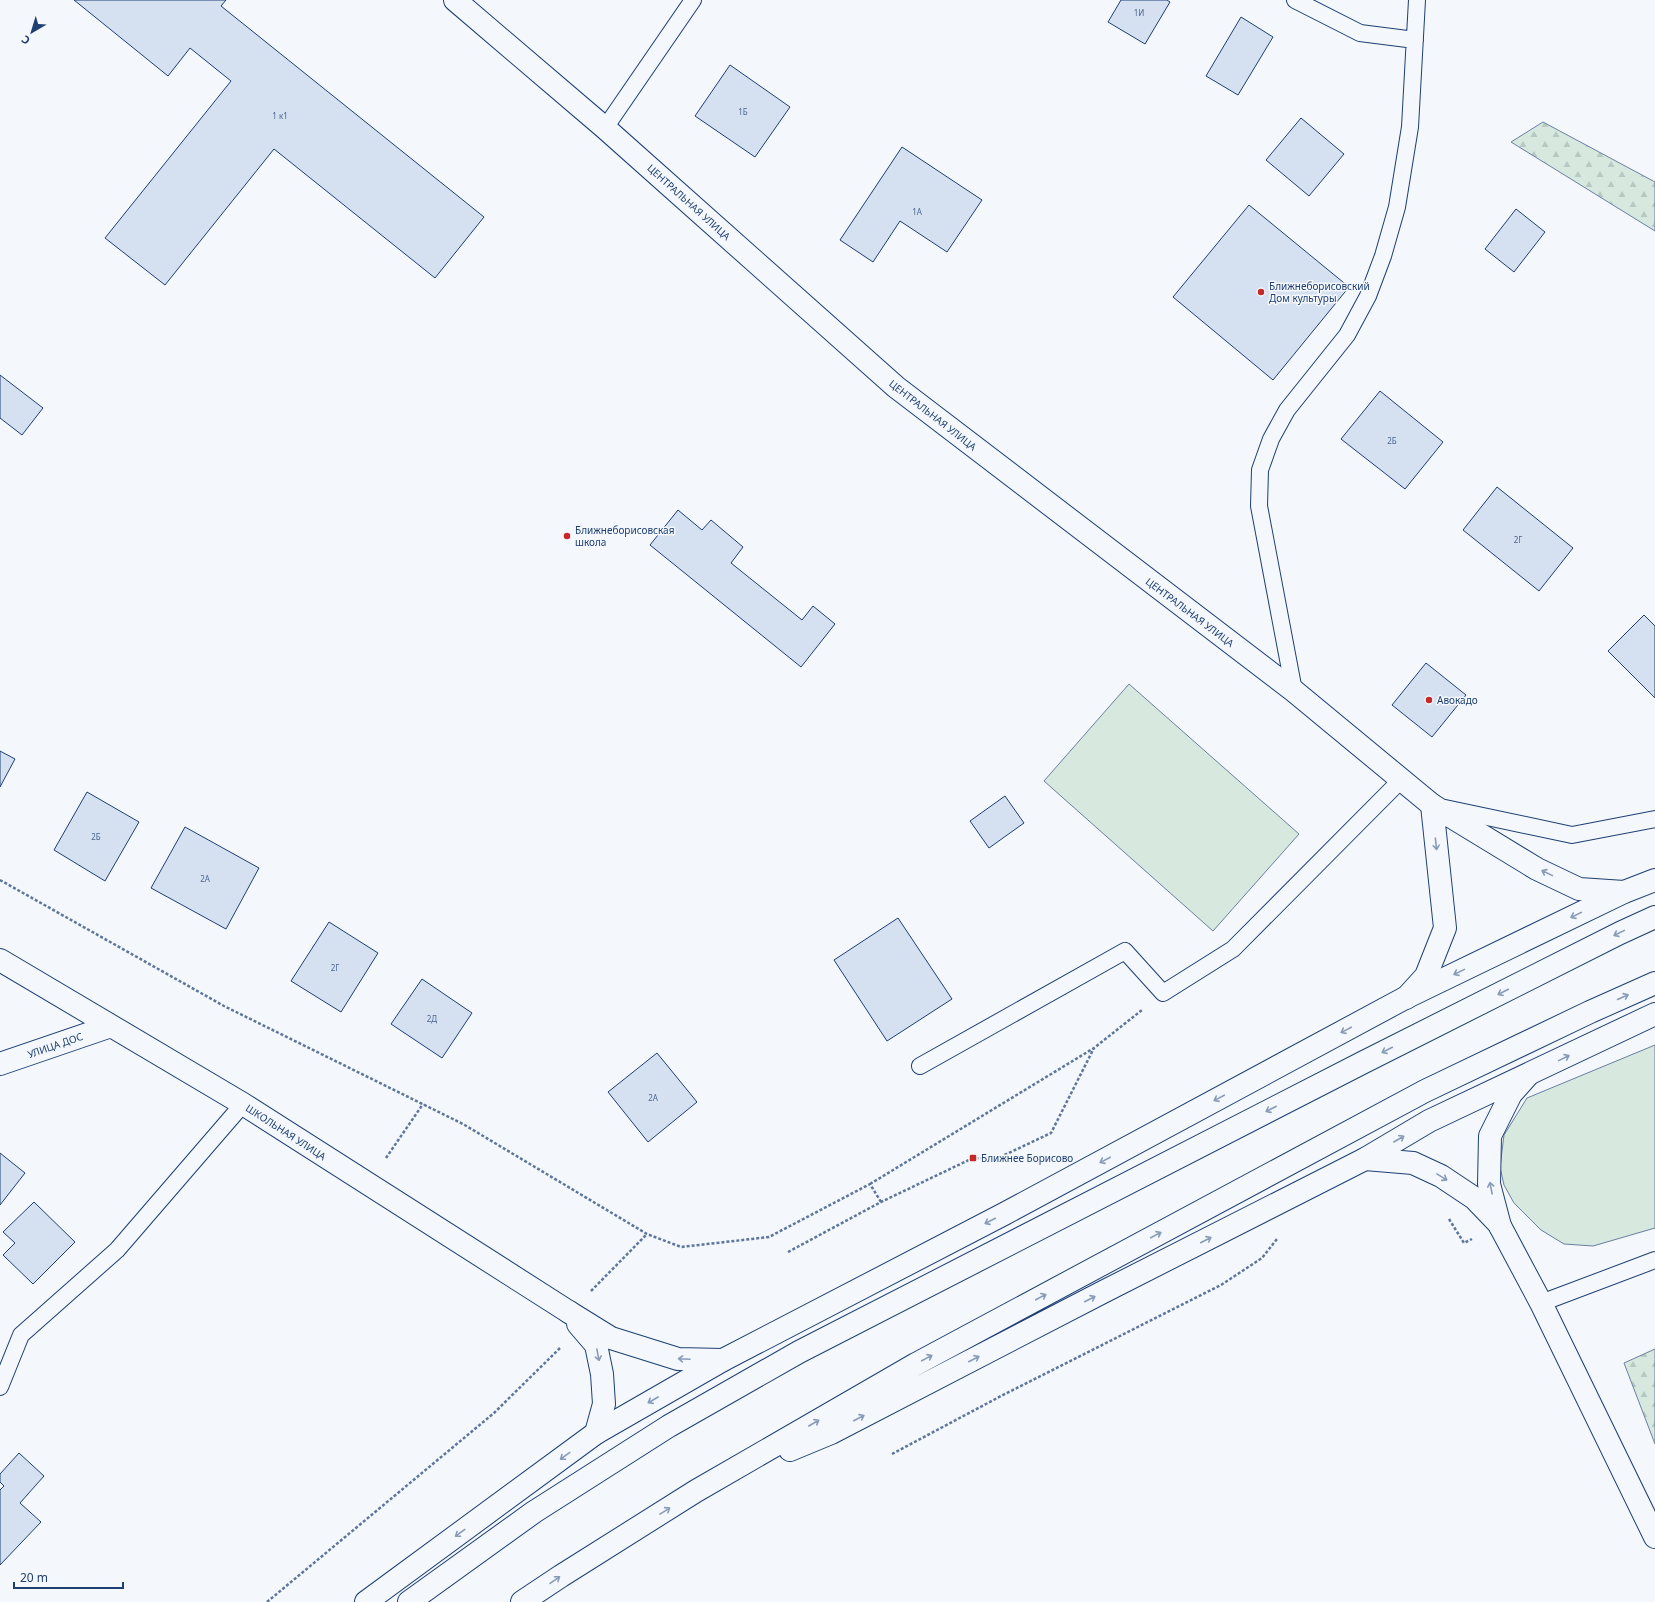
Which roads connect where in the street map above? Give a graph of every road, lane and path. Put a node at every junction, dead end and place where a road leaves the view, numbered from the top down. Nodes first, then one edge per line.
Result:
1 (455, 0) edge
2 (693, 0) edge
3 (1295, 0) edge
4 (1417, 0) edge
5 (1415, 40) junction
6 (605, 128) junction
7 (1294, 691) junction
8 (1401, 780) junction
9 (1432, 805) junction
10 (1655, 818) edge
11 (0, 880) edge
12 (1655, 880) edge
13 (1624, 892) junction
14 (1655, 917) edge
15 (0, 960) edge
16 (1655, 983) edge
17 (1163, 993) junction
18 (1405, 998) junction
19 (1655, 1014) edge
20 (111, 1026) junction
21 (1094, 1048) junction
22 (0, 1064) edge
23 (920, 1066) dead end
24 (1528, 1075) junction
25 (243, 1104) junction
26 (423, 1104) junction
27 (1365, 1159) junction
28 (870, 1184) junction
29 (368, 1185) junction
30 (881, 1202) junction
31 (1448, 1218) dead end
32 (1500, 1226) junction
33 (1281, 1234) dead end
34 (788, 1252) dead end
35 (1655, 1260) edge
36 (1541, 1304) junction
37 (569, 1312) junction
38 (562, 1346) dead end
39 (723, 1360) junction
40 (0, 1387) edge
41 (596, 1433) junction
42 (892, 1454) dead end
43 (696, 1492) junction
44 (1655, 1537) edge
45 (266, 1602) edge
46 (366, 1602) edge
47 (409, 1602) edge
48 (522, 1602) edge

1 - 6 main road, ЦЕНТРАЛЬНАЯ УЛИЦА
2 - 6 lane
3 - 5 lane
4 - 5 lane
5 - 7 lane
6 - 7 main road, ЦЕНТРАЛЬНАЯ УЛИЦА
7 - 8 main road, ЦЕНТРАЛЬНАЯ УЛИЦА
8 - 9 main road, ЦЕНТРАЛЬНАЯ УЛИЦА
8 - 17 lane
9 - 10 lane
13 -> 9 main road, ЦЕНТРАЛЬНАЯ УЛИЦА
9 -> 18 main road
11 - 26 path
12 - 13 main road
13 -> 18 main road
14 -> 47 main road
15 - 20 main road, ШКОЛЬНАЯ УЛИЦА
43 -> 16 main road
17 - 21 path
17 - 23 lane
18 -> 39 main road
24 -> 19 main road
20 - 22 main road, УЛИЦА ДОС
20 - 25 main road, ШКОЛЬНАЯ УЛИЦА
21 - 28 path
21 - 30 path
27 -> 24 main road
32 -> 24 main road
25 - 29 main road, ШКОЛЬНАЯ УЛИЦА
25 - 40 lane
26 - 28 path
26 - 29 path
27 -> 32 main road
43 -> 27 main road
28 - 30 path
29 - 37 main road, ШКОЛЬНАЯ УЛИЦА
30 - 34 path
31 - 32 path
32 - 36 main road
33 - 42 path
35 - 36 lane
36 - 44 main road
39 -> 37 main road, ШКОЛЬНАЯ УЛИЦА
37 -> 41 main road
38 - 45 path
39 -> 41 main road
41 -> 46 main road
48 -> 43 main road

